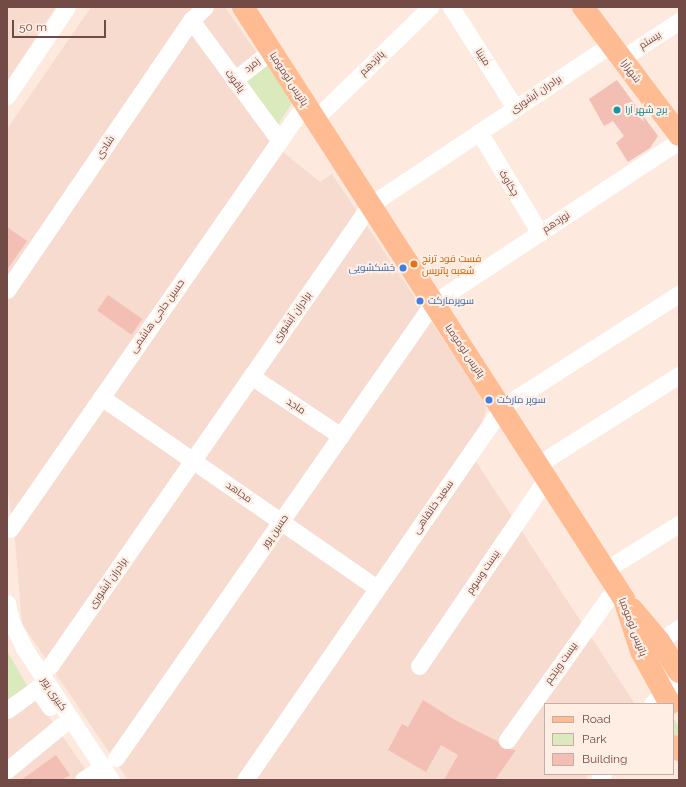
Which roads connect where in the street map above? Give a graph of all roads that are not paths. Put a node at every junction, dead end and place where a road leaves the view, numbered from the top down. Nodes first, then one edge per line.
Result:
1 (67, 7) edge
2 (205, 7) edge
3 (243, 7) edge
4 (430, 7) edge
5 (451, 7) edge
6 (583, 7) edge
7 (191, 20) junction
8 (679, 21) edge
9 (271, 51) junction
10 (616, 52) junction
11 (234, 80) junction
12 (7, 96) edge
13 (515, 108) junction
14 (310, 111) junction
15 (479, 132) junction
16 (679, 135) edge
17 (279, 140) junction
18 (679, 141) edge
19 (370, 205) junction
20 (540, 233) junction
21 (7, 290) edge
22 (679, 294) edge
23 (433, 303) junction
24 (679, 375) edge
25 (251, 376) junction
26 (101, 397) junction
27 (502, 407) junction
28 (341, 436) junction
29 (193, 460) junction
30 (542, 472) junction
31 (281, 521) junction
32 (679, 524) edge
33 (10, 529) dead end
34 (615, 585) junction
35 (377, 588) junction
36 (7, 603) edge
37 (679, 628) edge
38 (659, 641) junction
39 (50, 666) dead end
40 (419, 666) dead end
41 (679, 672) edge
42 (667, 698) edge
43 (7, 710) edge
44 (62, 725) junction
45 (507, 740) dead end
46 (116, 758) dead end
47 (7, 770) edge
48 (91, 778) edge
49 (111, 780) edge
50 (245, 780) edge

1 - 12 street
2 - 7 street, شادی
3 - 9 main road, پاتریس لومومبا
4 - 14 street, پانزدهم
5 - 13 street, مبینا
6 - 10 main road, شهرآرا
7 - 11 street, یاقوت
7 - 21 street, شادی
8 - 10 street, بیستم
9 - 11 street, زمرد
9 - 14 main road, پاتریس لومومبا
10 - 13 street, برادران آبشوری
10 - 16 main road, شهرآرا
11 - 17 street, یاقوت
13 - 15 street, برادران آبشوری
14 - 17 street, حسین حاجی هاشمی
14 - 19 main road, پاتریس لومومبا
15 - 19 street, برادران آبشوری
15 - 20 street, چکاوک
17 - 26 street, حسین حاجی هاشمی
18 - 20 street, نوزدهم
19 - 23 main road, پاتریس لومومبا
19 - 25 street, برادران آبشوری
20 - 23 street, نوزدهم
22 - 27 street, سعید خانقاهی
23 - 27 main road, پاتریس لومومبا
23 - 28 street, حسین پور
24 - 30 street, بیست وسوم
25 - 28 street, ماجد
25 - 29 street, برادران آبشوری
26 - 29 street, مجاهد
26 - 33 street, حسین حاجی هاشمی
27 - 30 main road, پاتریس لومومبا
27 - 35 street, سعید خانقاهی
28 - 31 street, حسین پور
29 - 31 street, مجاهد
29 - 39 street, برادران آبشوری
30 - 34 main road, پاتریس لومومبا
30 - 40 street, بیست وسوم
31 - 35 street, مجاهد
31 - 46 street, حسین پور
32 - 34 street
34 - 38 main road
34 - 42 main road, پاتریس لومومبا
34 - 45 street, بیست وپنجم
35 - 50 street, سعید خانقاهی
36 - 49 street, کبیری پور
37 - 38 street
38 - 41 main road
43 - 44 street
44 - 47 street
44 - 48 street

